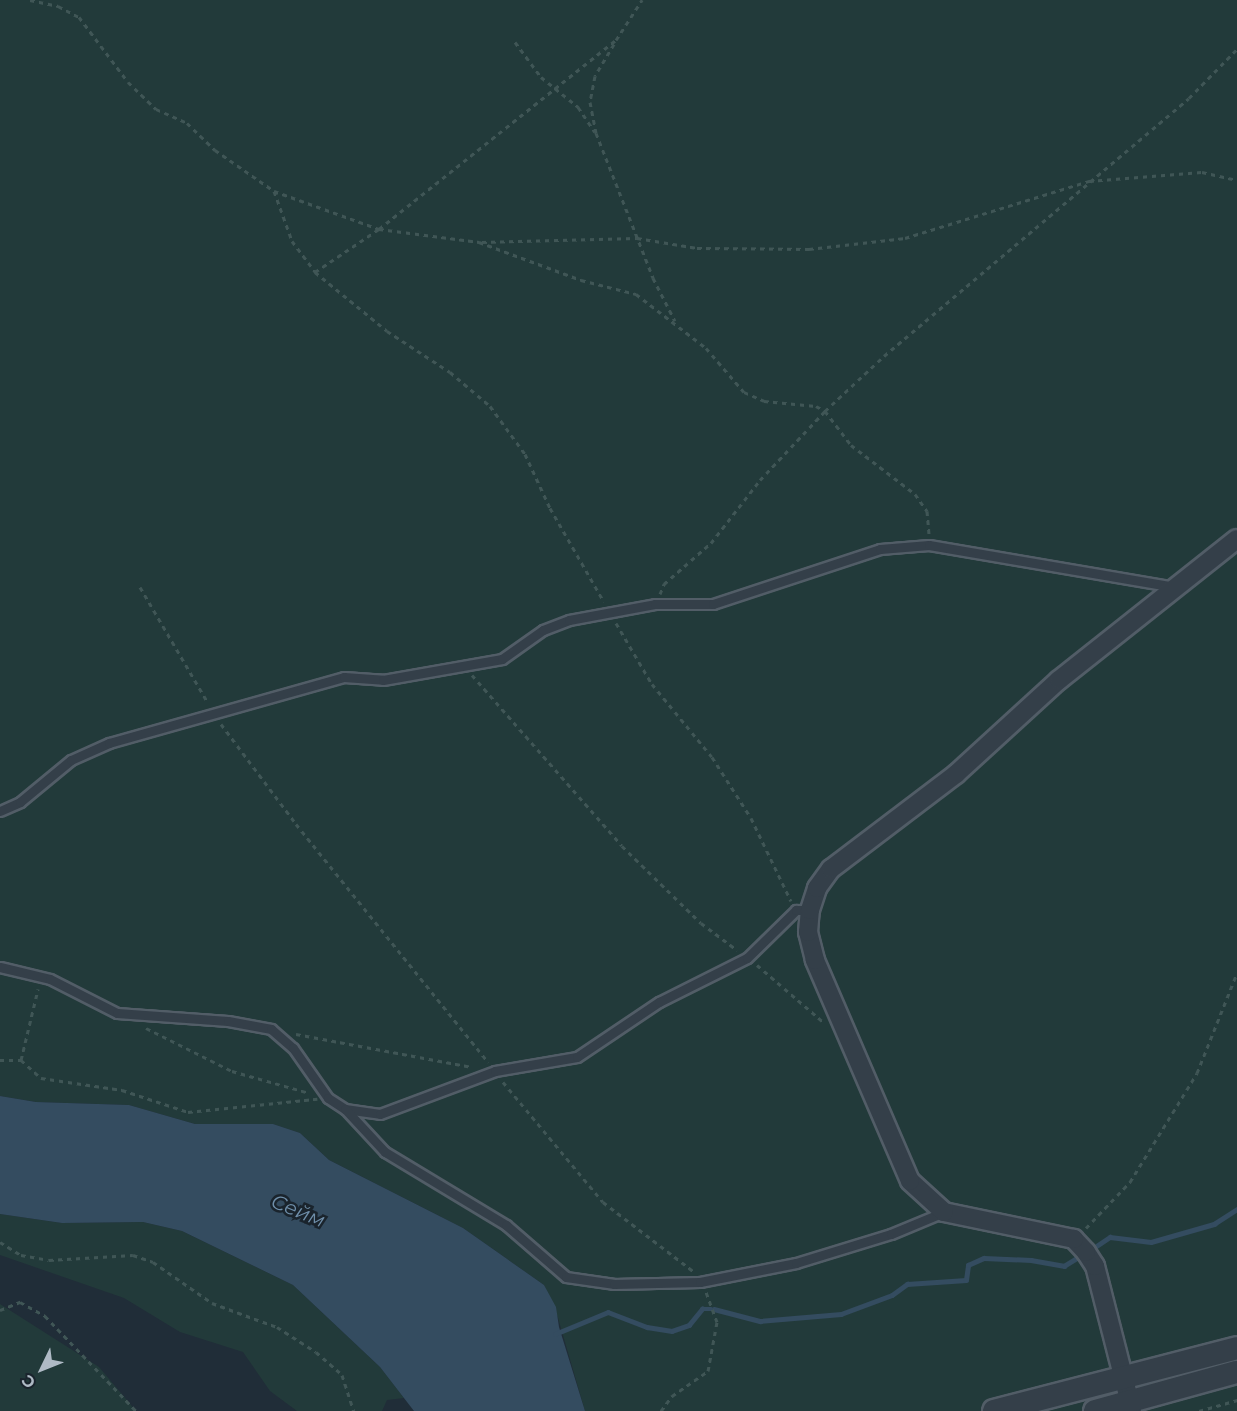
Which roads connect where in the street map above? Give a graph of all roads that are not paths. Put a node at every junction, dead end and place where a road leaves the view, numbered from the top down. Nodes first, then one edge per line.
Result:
1 (1237, 539) edge
2 (1176, 587) junction
3 (0, 812) edge
4 (803, 910) junction
5 (0, 967) edge
6 (345, 1109) junction
7 (944, 1212) junction
8 (1237, 1348) edge
9 (1237, 1372) edge
10 (1124, 1376) junction
11 (1131, 1406) edge
12 (994, 1411) edge
13 (1095, 1411) edge

1 - 2 street
2 - 3 lane
2 - 4 street
4 - 6 lane
4 - 7 street
5 - 6 lane
6 - 7 lane
7 - 10 street
8 - 10 street
9 - 11 street
10 - 11 street
10 - 12 street
11 - 13 street

